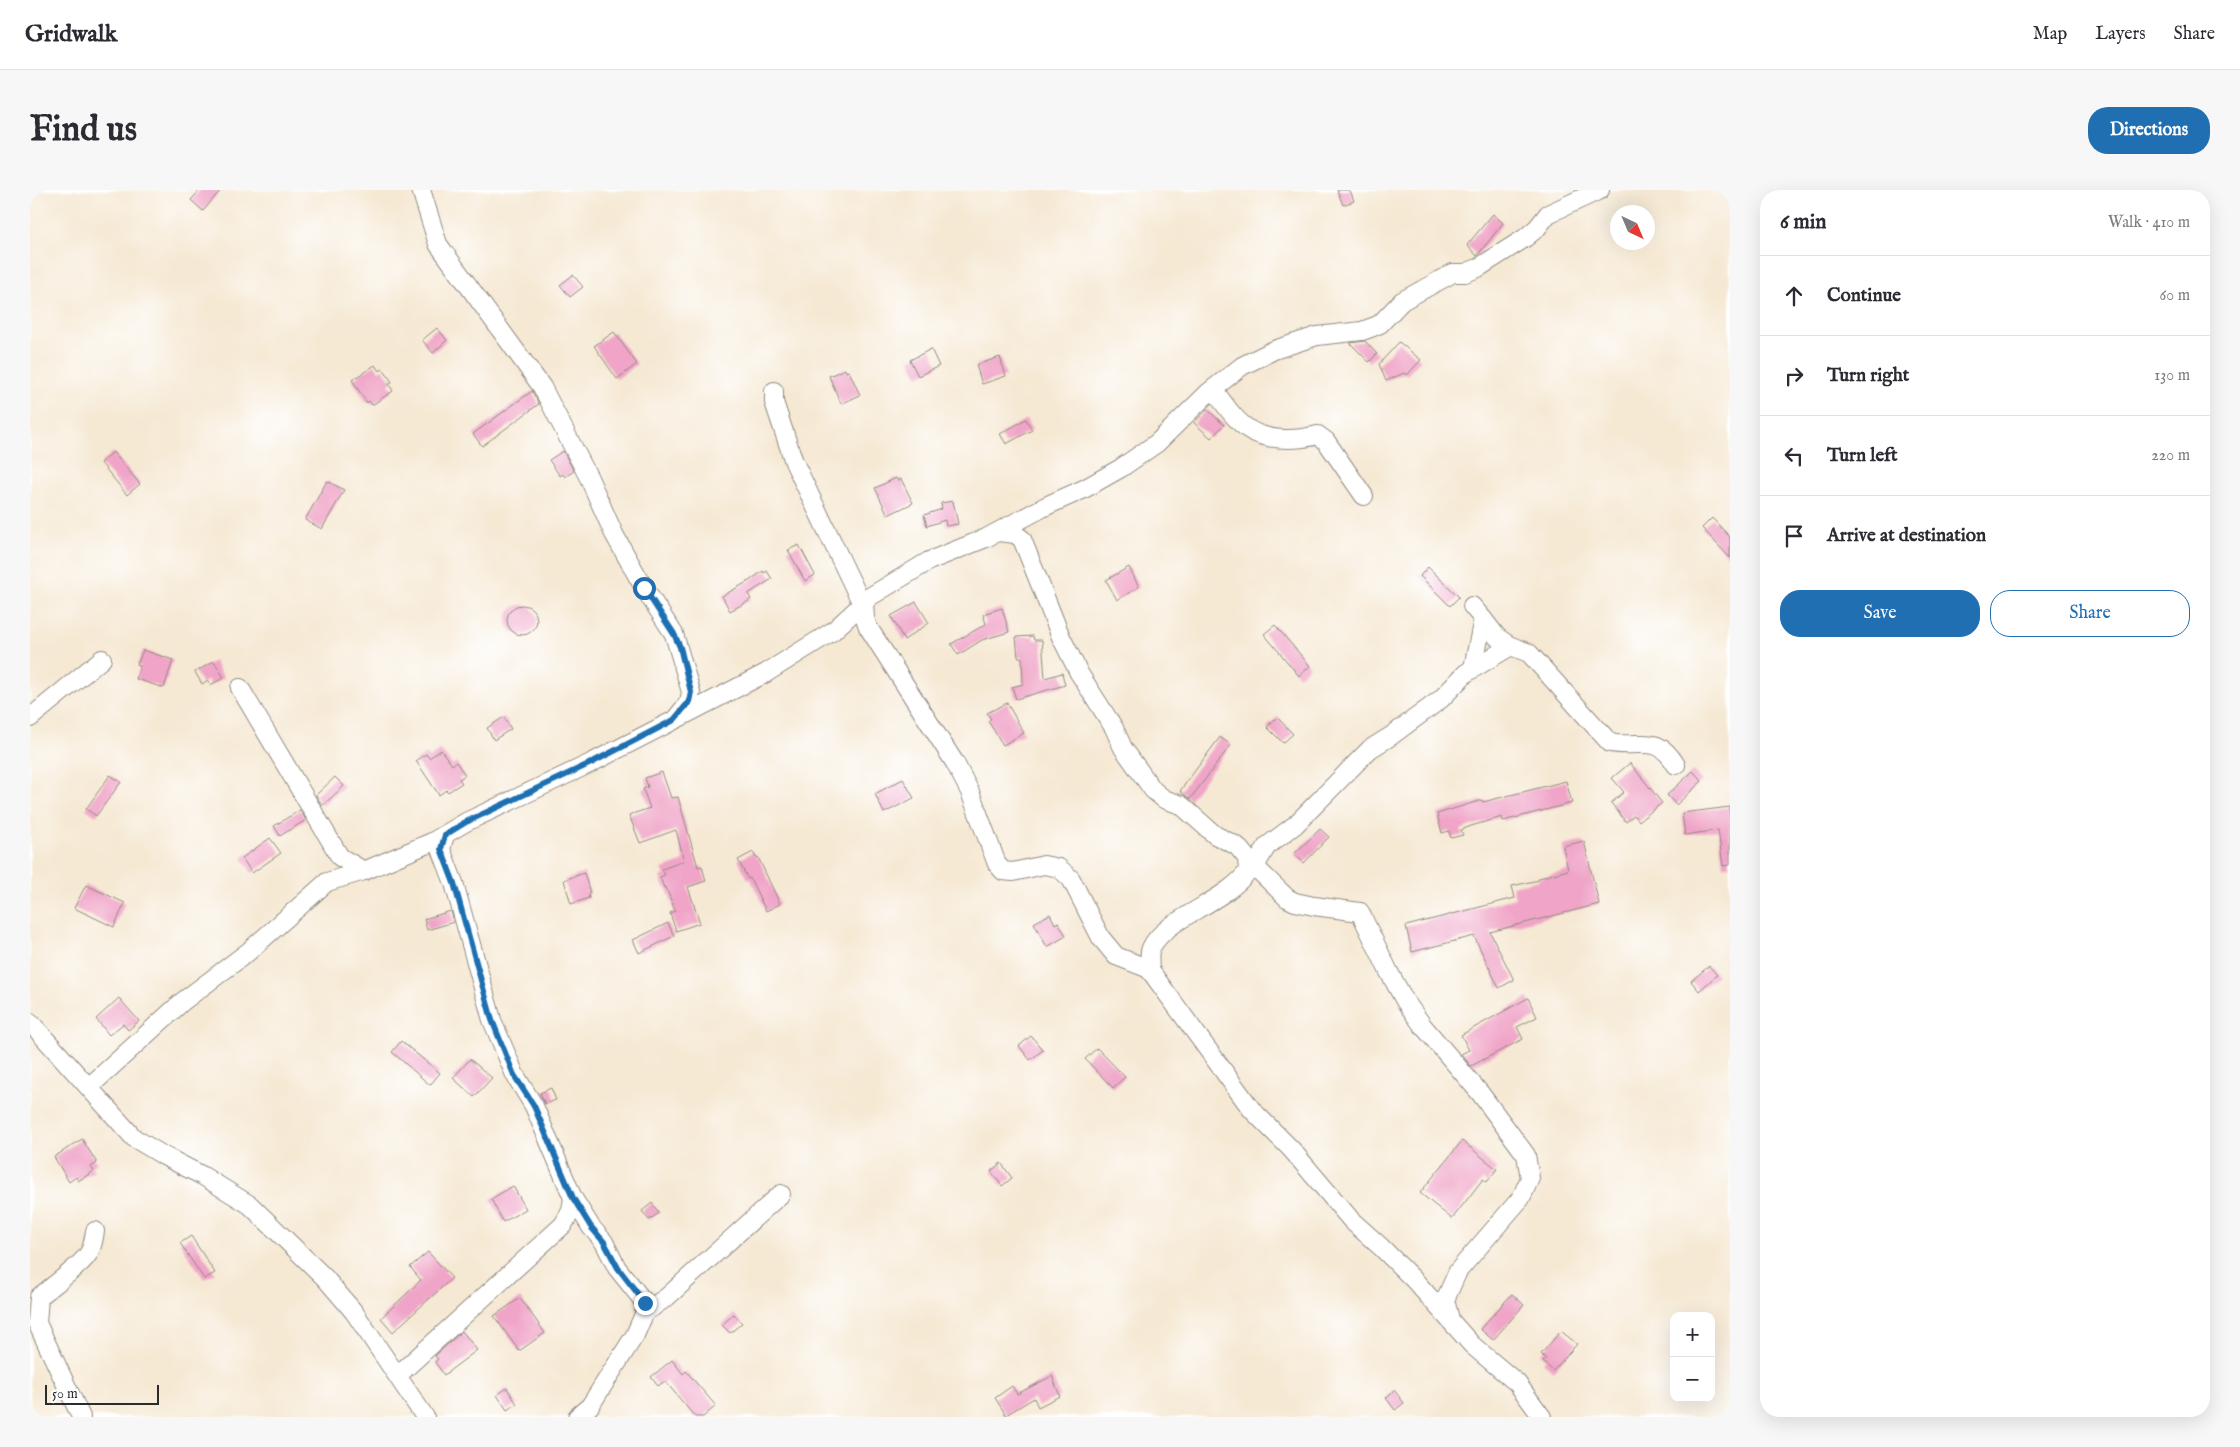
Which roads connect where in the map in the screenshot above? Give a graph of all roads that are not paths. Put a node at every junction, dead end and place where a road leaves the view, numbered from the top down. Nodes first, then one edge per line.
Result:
1 (421, 190) edge
2 (1600, 190) edge
3 (1213, 389) junction
4 (774, 391) dead end
5 (1364, 496) dead end
6 (1021, 519) junction
7 (998, 532) junction
8 (1022, 538) junction
9 (860, 610) junction
10 (1510, 646) junction
11 (102, 659) dead end
12 (1473, 668) junction
13 (240, 688) dead end
14 (691, 692) junction
15 (715, 699) junction
16 (30, 718) edge
17 (674, 720) junction
18 (1676, 766) dead end
19 (439, 842) junction
20 (340, 857) junction
21 (1251, 866) junction
22 (364, 871) junction
23 (327, 882) junction
24 (1152, 946) junction
25 (1123, 959) junction
26 (1150, 971) junction
27 (30, 1022) edge
28 (89, 1088) junction
29 (781, 1194) dead end
30 (573, 1198) junction
31 (563, 1226) junction
32 (591, 1227) junction
33 (95, 1231) dead end
34 (647, 1307) junction
35 (1452, 1324) junction
36 (398, 1375) junction
37 (80, 1417) edge
38 (425, 1417) edge
39 (577, 1417) edge
40 (1542, 1417) edge

1 - 14 street
2 - 3 street
3 - 5 street
3 - 6 street
4 - 9 street
6 - 7 street
6 - 8 street
7 - 8 street
7 - 9 street
8 - 21 street
9 - 15 street
9 - 25 street
10 - 12 street
10 - 12 street
10 - 18 street
11 - 16 street
12 - 21 street
13 - 20 street
14 - 15 street
14 - 17 street
15 - 17 street
17 - 19 street
19 - 22 street
19 - 30 street
20 - 22 street
20 - 23 street
21 - 24 street
21 - 35 street
22 - 23 street
23 - 28 street
24 - 25 street
24 - 26 street
25 - 26 street
26 - 35 street
27 - 28 street
28 - 36 street
29 - 34 street
30 - 31 street
30 - 32 street
31 - 32 street
31 - 36 street
32 - 34 street
33 - 37 street
34 - 39 street
35 - 40 street
36 - 38 street

